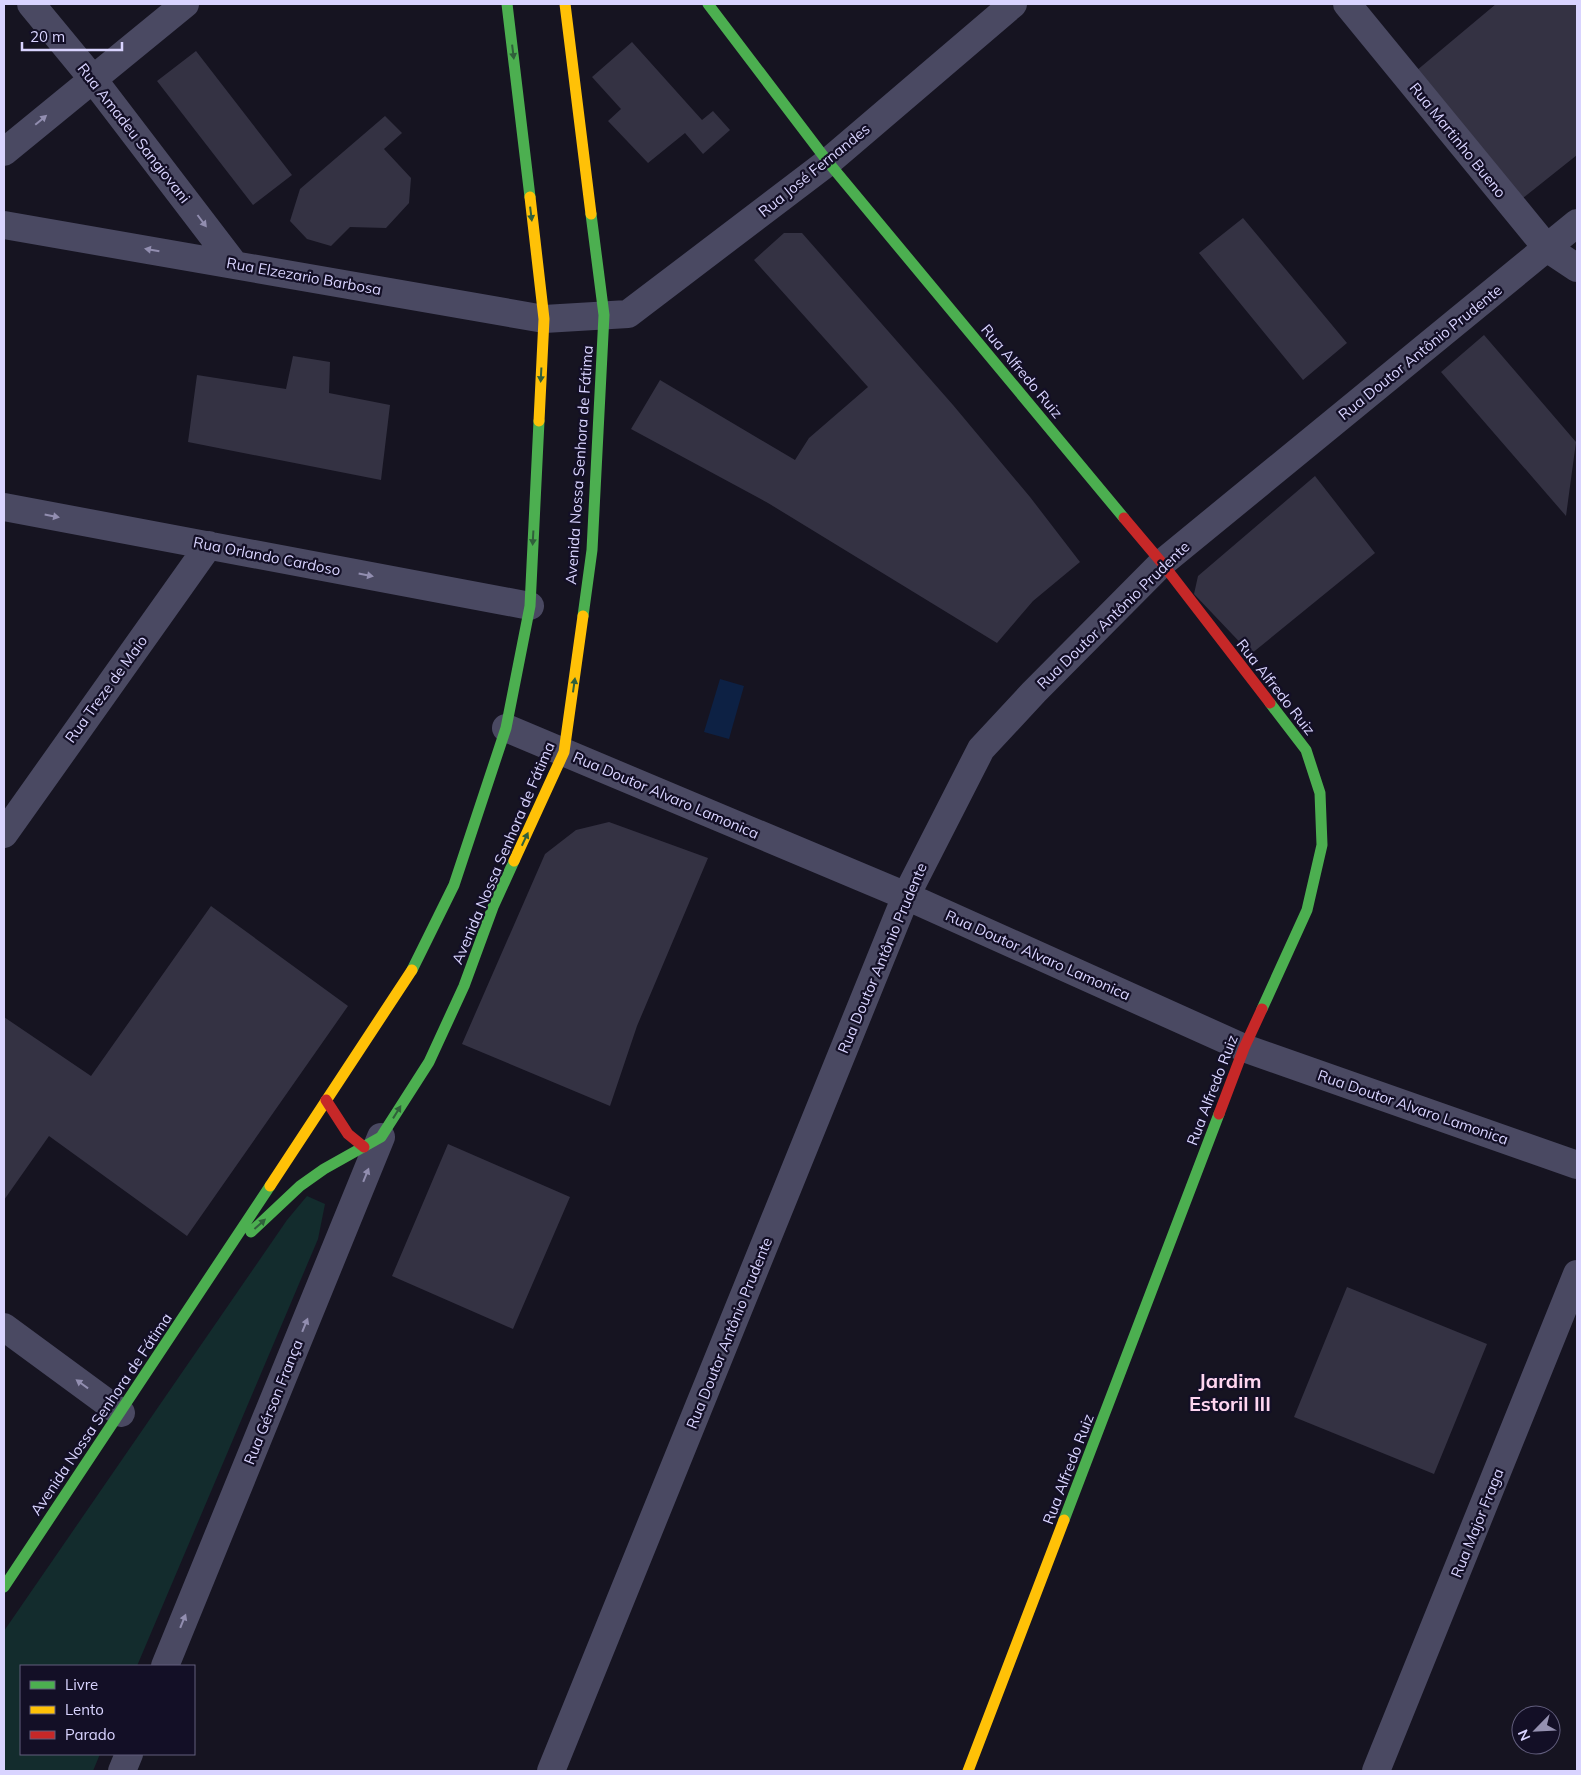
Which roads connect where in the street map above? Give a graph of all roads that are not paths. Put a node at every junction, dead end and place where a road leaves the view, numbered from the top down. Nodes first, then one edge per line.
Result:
1 (32, 4) edge
2 (185, 4) edge
3 (507, 4) edge
4 (565, 4) edge
5 (708, 4) edge
6 (1013, 4) edge
7 (1347, 4) edge
8 (92, 78) junction
9 (4, 152) edge
10 (828, 162) junction
11 (1577, 223) edge
12 (4, 225) edge
13 (1547, 248) junction
14 (234, 264) junction
15 (1577, 268) edge
16 (604, 315) junction
17 (544, 319) junction
18 (4, 507) edge
19 (209, 546) junction
20 (1162, 563) junction
21 (530, 606) junction
22 (506, 728) junction
23 (564, 752) junction
24 (7, 826) edge
25 (906, 896) junction
26 (1244, 1048) junction
27 (326, 1100) junction
28 (372, 1142) junction
29 (1577, 1165) edge
30 (223, 1256) junction
31 (1577, 1274) edge
32 (4, 1327) edge
33 (121, 1413) junction
34 (4, 1587) edge
35 (165, 1665) edge
36 (129, 1755) edge
37 (122, 1771) edge
38 (551, 1771) edge
39 (968, 1771) edge
40 (1376, 1771) edge

1 - 8 street, Rua Amadeu Sangiovani
2 - 8 street
3 -> 17 street, Avenida Nossa Senhora de Fátima
4 - 16 street, Avenida Nossa Senhora de Fátima
5 - 10 street, Rua Alfredo Ruiz
6 - 10 street, Rua José Fernandes
7 - 13 street, Rua Martinho Bueno
9 -> 8 street
8 -> 14 street, Rua Amadeu Sangiovani
10 - 16 street, Rua José Fernandes
10 - 20 street, Rua Alfredo Ruiz
11 - 13 street, Rua Doutor Antônio Prudente
14 -> 12 street, Rua Elzezario Barbosa
13 - 15 street, Rua Martinho Bueno
13 - 20 street, Rua Doutor Antônio Prudente
14 - 17 street, Rua Elzezario Barbosa
16 - 17 street, Rua Elzezario Barbosa
23 -> 16 street, Avenida Nossa Senhora de Fátima
17 -> 21 street, Avenida Nossa Senhora de Fátima
18 -> 19 street, Rua Orlando Cardoso
19 -> 21 street, Rua Orlando Cardoso
19 - 24 street, Rua Treze de Maio
20 - 25 street, Rua Doutor Antônio Prudente
20 - 26 street, Rua Alfredo Ruiz
21 - 22 street, Avenida Nossa Senhora de Fátima
22 - 23 street, Rua Doutor Alvaro Lamonica
22 - 27 street, Avenida Nossa Senhora de Fátima
23 - 25 street, Rua Doutor Alvaro Lamonica
28 -> 23 street, Avenida Nossa Senhora de Fátima
25 - 26 street, Rua Doutor Alvaro Lamonica
25 - 38 street, Rua Doutor Antônio Prudente
26 - 29 street, Rua Doutor Alvaro Lamonica
26 - 39 street, Rua Alfredo Ruiz
27 - 28 street
27 - 30 street, Avenida Nossa Senhora de Fátima
30 -> 28 street, Avenida Nossa Senhora de Fátima
35 -> 28 street, Rua Gérson França
30 - 33 street, Avenida Nossa Senhora de Fátima
31 - 40 street, Rua Major Fraga
33 -> 32 street
33 - 34 street, Avenida Nossa Senhora de Fátima
36 - 37 street

